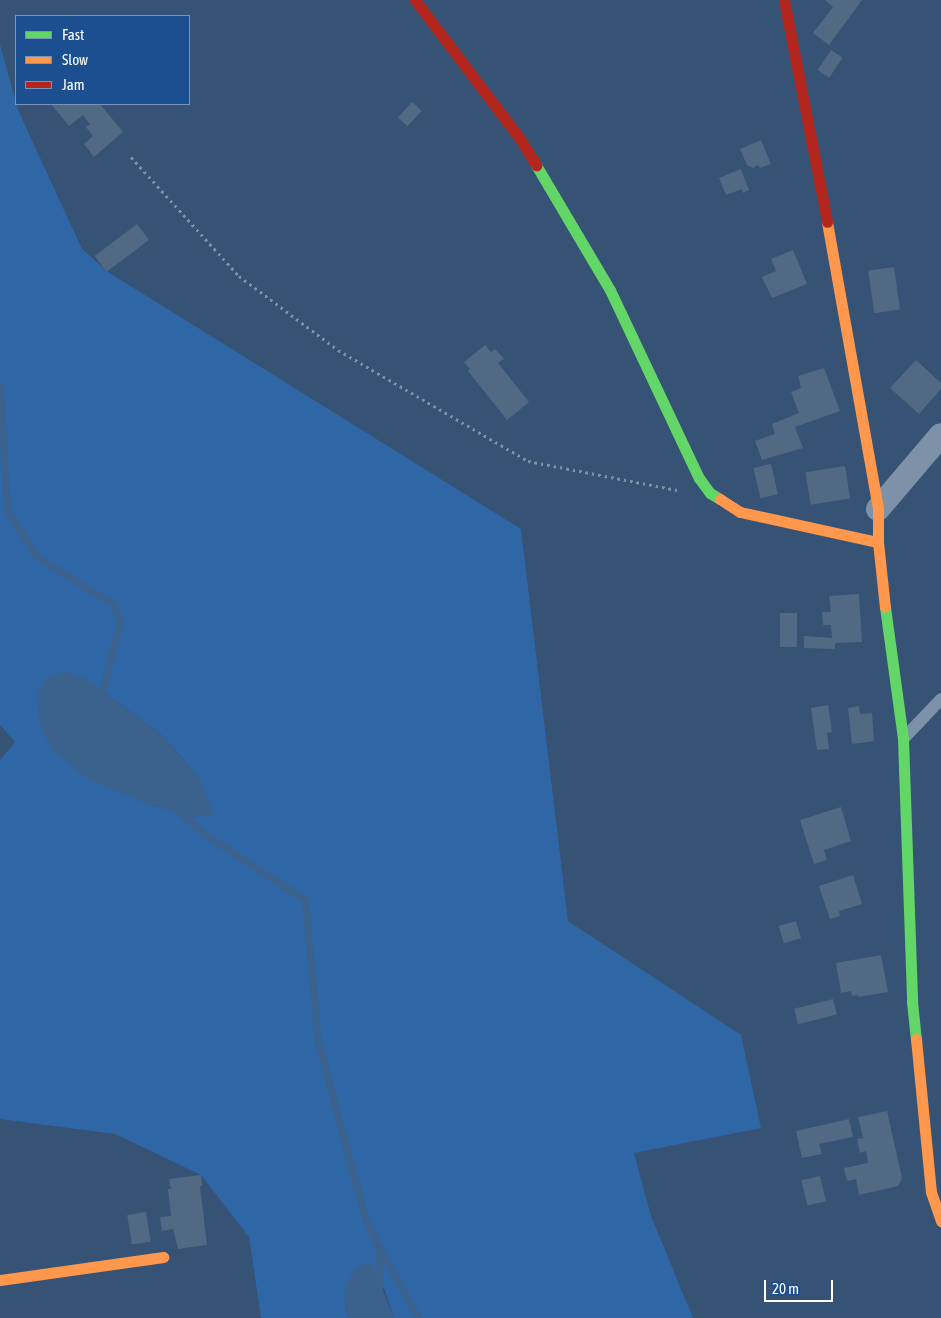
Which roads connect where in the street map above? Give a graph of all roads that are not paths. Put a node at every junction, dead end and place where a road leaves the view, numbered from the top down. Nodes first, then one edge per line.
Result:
1 (415, 0) edge
2 (784, 0) edge
3 (941, 436) edge
4 (878, 509) junction
5 (878, 542) junction
6 (941, 700) edge
7 (903, 739) junction
8 (941, 1170) edge
9 (930, 1181) junction
10 (941, 1221) edge
11 (163, 1257) dead end
12 (0, 1280) edge

1 - 5 street
2 - 4 street
3 - 4 street
4 - 5 street
5 - 7 street
6 - 7 lane
7 - 9 street
8 - 9 lane
9 - 10 street
11 - 12 street

